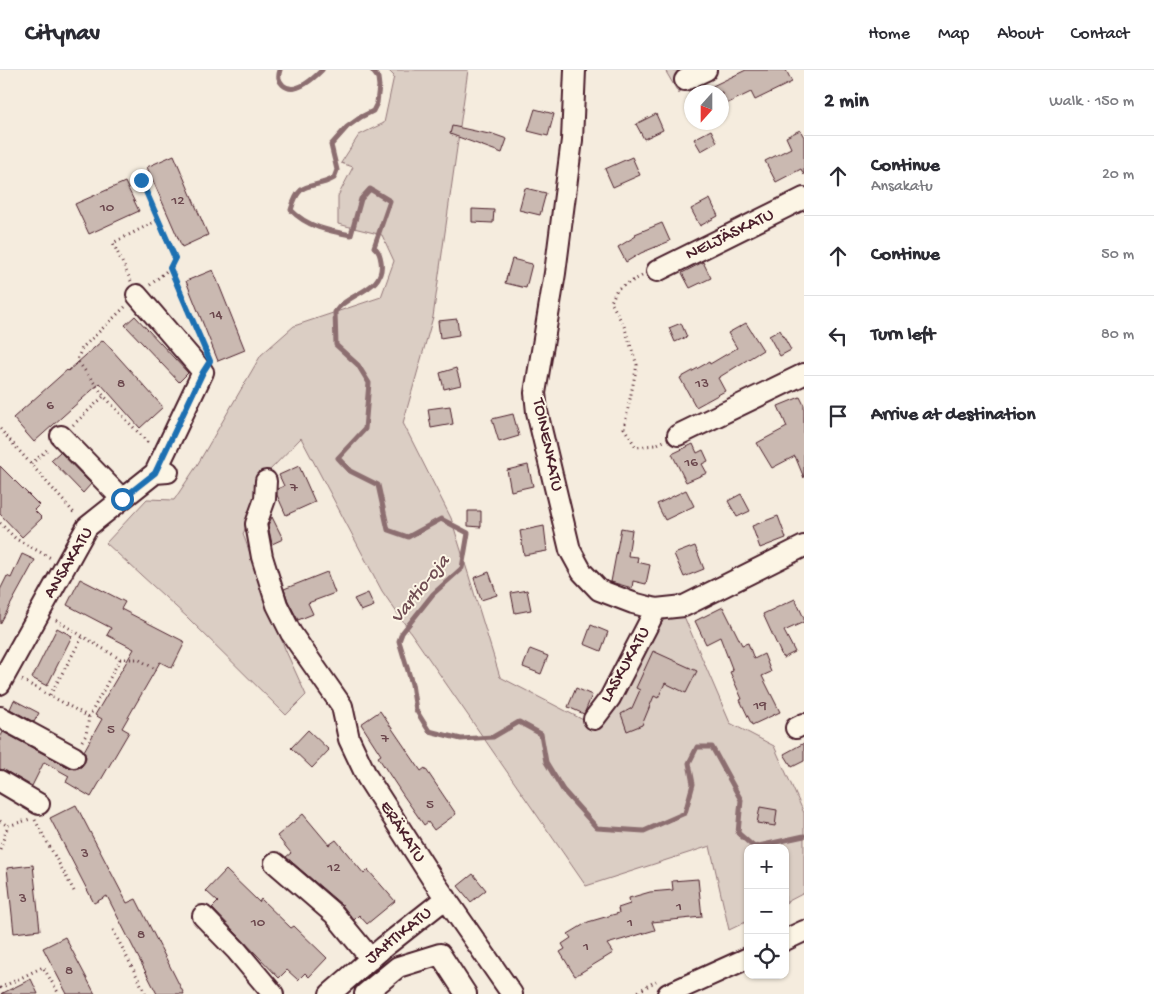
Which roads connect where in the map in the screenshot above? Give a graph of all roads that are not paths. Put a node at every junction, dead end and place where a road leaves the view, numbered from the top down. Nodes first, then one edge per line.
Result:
1 (575, 70) edge
2 (706, 70) edge
3 (685, 80) dead end
4 (804, 198) edge
5 (657, 271) road end
6 (137, 295) road end
7 (804, 374) edge
8 (678, 435) road end
9 (61, 436) dead end
10 (266, 480) dead end
11 (122, 499) junction
12 (804, 546) edge
13 (656, 609) junction
14 (7, 680) edge
15 (0, 717) edge
16 (594, 719) dead end
17 (74, 757) road end
18 (0, 781) edge
19 (39, 804) dead end
20 (275, 863) dead end
21 (446, 898) junction
22 (203, 916) dead end
23 (804, 931) edge
24 (789, 938) edge
25 (378, 953) junction
26 (744, 960) edge
27 (398, 967) junction
28 (273, 994) edge
29 (330, 994) edge
30 (365, 994) edge
31 (466, 994) edge
32 (512, 994) edge
33 (668, 994) edge

1 - 13 street, TOINENKATU
2 - 3 street
4 - 5 street, NELJÄSKATU
6 - 11 street, ANSAKATU
7 - 8 street
9 - 11 street
10 - 21 street, ERÄKATU
11 - 14 street, ANSAKATU
12 - 13 street, TOINENKATU
13 - 16 street, LASKUKATU
15 - 17 street
18 - 19 street
20 - 25 street
21 - 25 street, JAHTIKATU
21 - 32 street, ERÄKATU
22 - 28 street
23 - 24 street
25 - 27 street
25 - 29 street, JAHTIKATU
26 - 33 street
27 - 30 street
27 - 31 street

